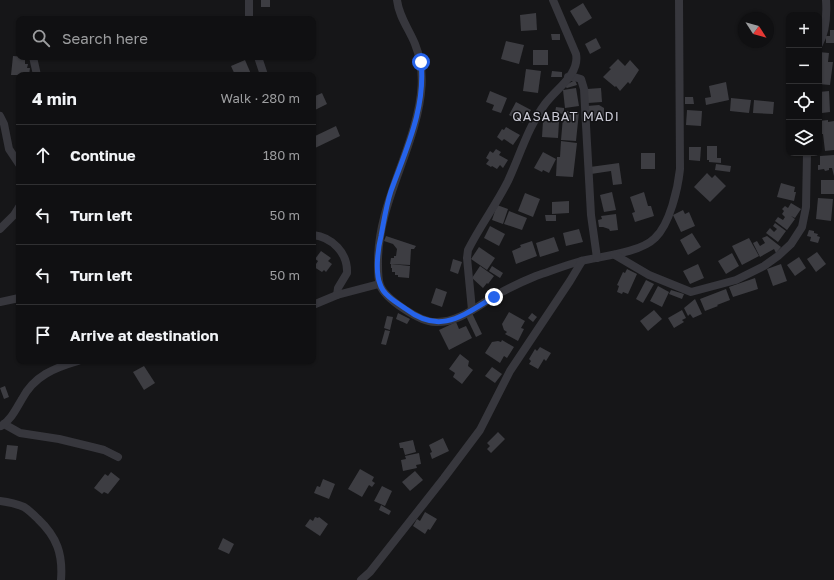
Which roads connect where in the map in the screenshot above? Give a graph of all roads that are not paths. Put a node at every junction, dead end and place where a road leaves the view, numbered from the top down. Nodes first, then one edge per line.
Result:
1 (249, 0) edge
2 (397, 0) edge
3 (553, 0) edge
4 (679, 0) edge
5 (826, 0) edge
6 (249, 16) edge
7 (822, 39) edge
8 (34, 60) edge
9 (259, 60) edge
10 (36, 72) edge
11 (263, 72) edge
12 (568, 77) junction
13 (0, 116) edge
14 (16, 153) edge
15 (807, 156) edge
16 (16, 212) edge
17 (0, 229) edge
18 (316, 236) edge
19 (615, 255) junction
20 (596, 258) junction
21 (582, 261) junction
22 (380, 284) junction
23 (337, 294) junction
24 (16, 299) edge
25 (0, 302) edge
26 (316, 303) edge
27 (472, 310) junction
28 (69, 364) edge
29 (2, 425) edge
30 (118, 457) dead end
31 (0, 501) edge
32 (61, 580) edge
33 (361, 580) edge

1 - 6 street
2 - 22 street
3 - 12 street
4 - 19 street
5 - 7 street
8 - 10 street
9 - 11 street
12 - 20 street
12 - 27 street
13 - 14 street
15 - 19 street
16 - 17 street
18 - 23 street
19 - 20 street
20 - 21 street
21 - 27 street
21 - 33 street
22 - 23 street
22 - 27 street
23 - 26 street
24 - 25 street
28 - 29 street
29 - 30 street
31 - 32 street

